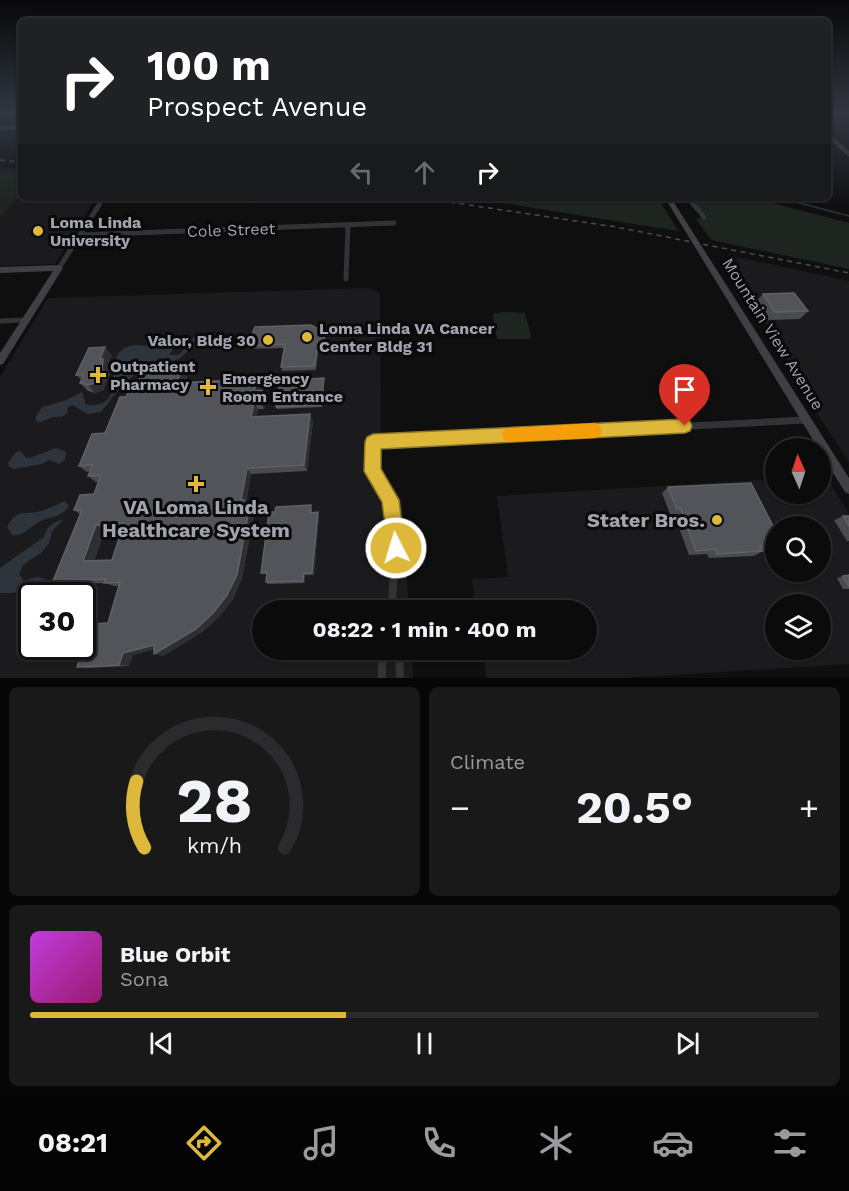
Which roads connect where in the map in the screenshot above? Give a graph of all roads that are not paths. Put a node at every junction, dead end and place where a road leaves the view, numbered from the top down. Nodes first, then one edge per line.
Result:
1 (101, 201) edge
2 (671, 201) edge
3 (691, 201) edge
4 (704, 217) dead end
5 (394, 224) dead end
6 (348, 226) junction
7 (81, 235) junction
8 (59, 268) junction
9 (0, 270) edge
10 (346, 279) dead end
11 (26, 320) junction
12 (0, 321) edge
13 (0, 361) edge
14 (806, 420) junction
15 (849, 488) edge
16 (392, 600) edge
17 (382, 660) edge
18 (399, 660) edge
19 (382, 678) edge
20 (400, 678) edge

1 - 7 street
2 - 14 main road, Mountain View Avenue
3 - 4 street
5 - 6 street, Cole Street
6 - 7 street, Cole Street
6 - 10 street
7 - 8 street
8 - 9 main road
8 - 11 main road
11 - 12 street
11 - 13 main road
14 - 15 main road, Mountain View Avenue
14 - 16 street
17 - 19 street
18 - 20 street

